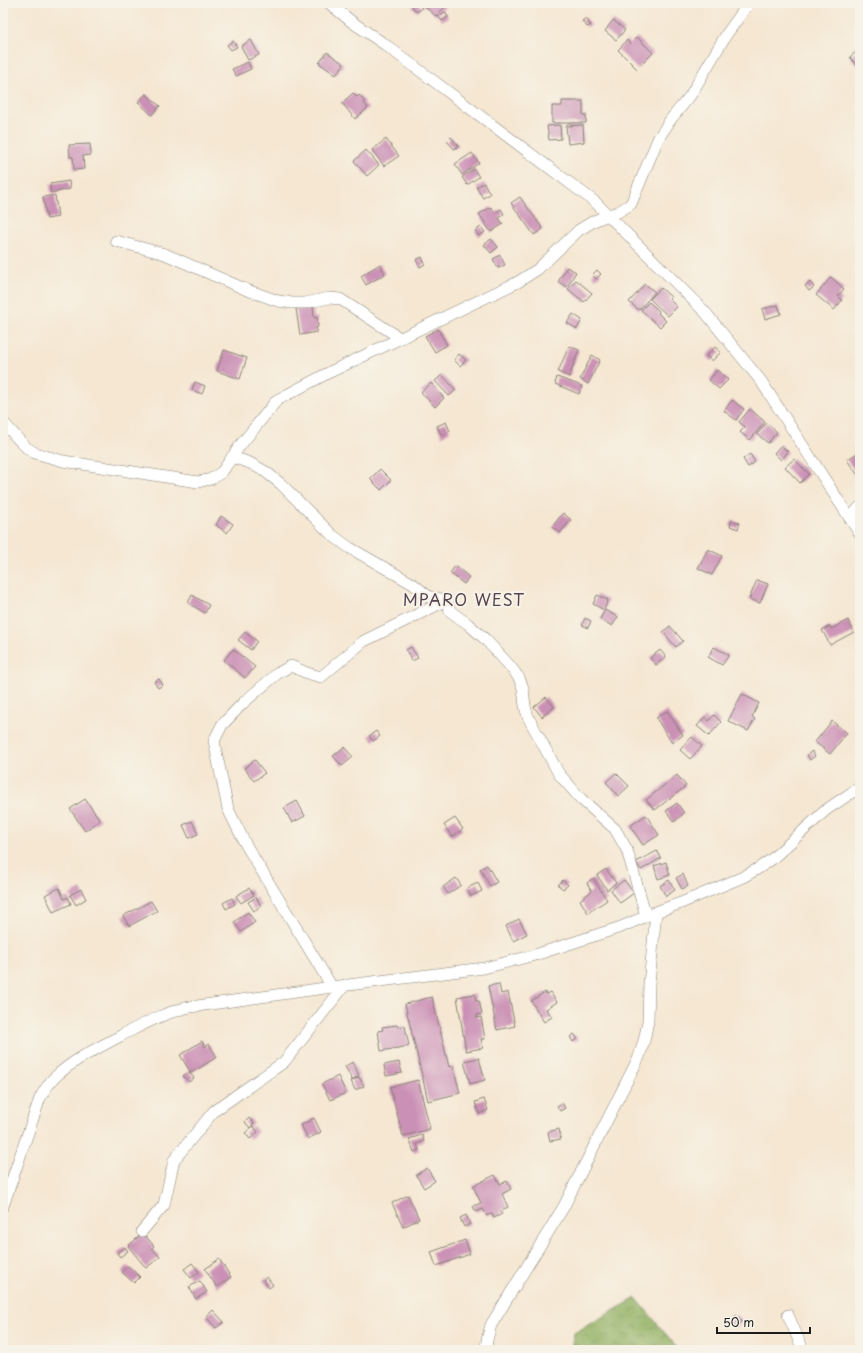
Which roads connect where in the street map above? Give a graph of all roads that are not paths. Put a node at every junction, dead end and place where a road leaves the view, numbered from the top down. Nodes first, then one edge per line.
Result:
1 (329, 3) edge
2 (749, 3) edge
3 (608, 215) junction
4 (116, 241) dead end
5 (400, 338) junction
6 (3, 422) edge
7 (232, 456) junction
8 (860, 507) edge
9 (850, 518) junction
10 (860, 534) edge
11 (447, 600) junction
12 (860, 787) edge
13 (651, 914) junction
14 (345, 985) junction
15 (332, 986) junction
16 (3, 1206) edge
17 (142, 1230) dead end
18 (788, 1315) dead end
19 (486, 1350) edge
20 (803, 1350) edge

1 - 3 street
2 - 3 street
3 - 5 street
3 - 9 street
4 - 5 street
5 - 7 street
6 - 7 street
7 - 11 street
8 - 9 street
9 - 10 street
11 - 13 street
11 - 15 street
12 - 13 street
13 - 14 street
13 - 19 street
14 - 15 street
14 - 17 street
15 - 16 street
18 - 20 street

